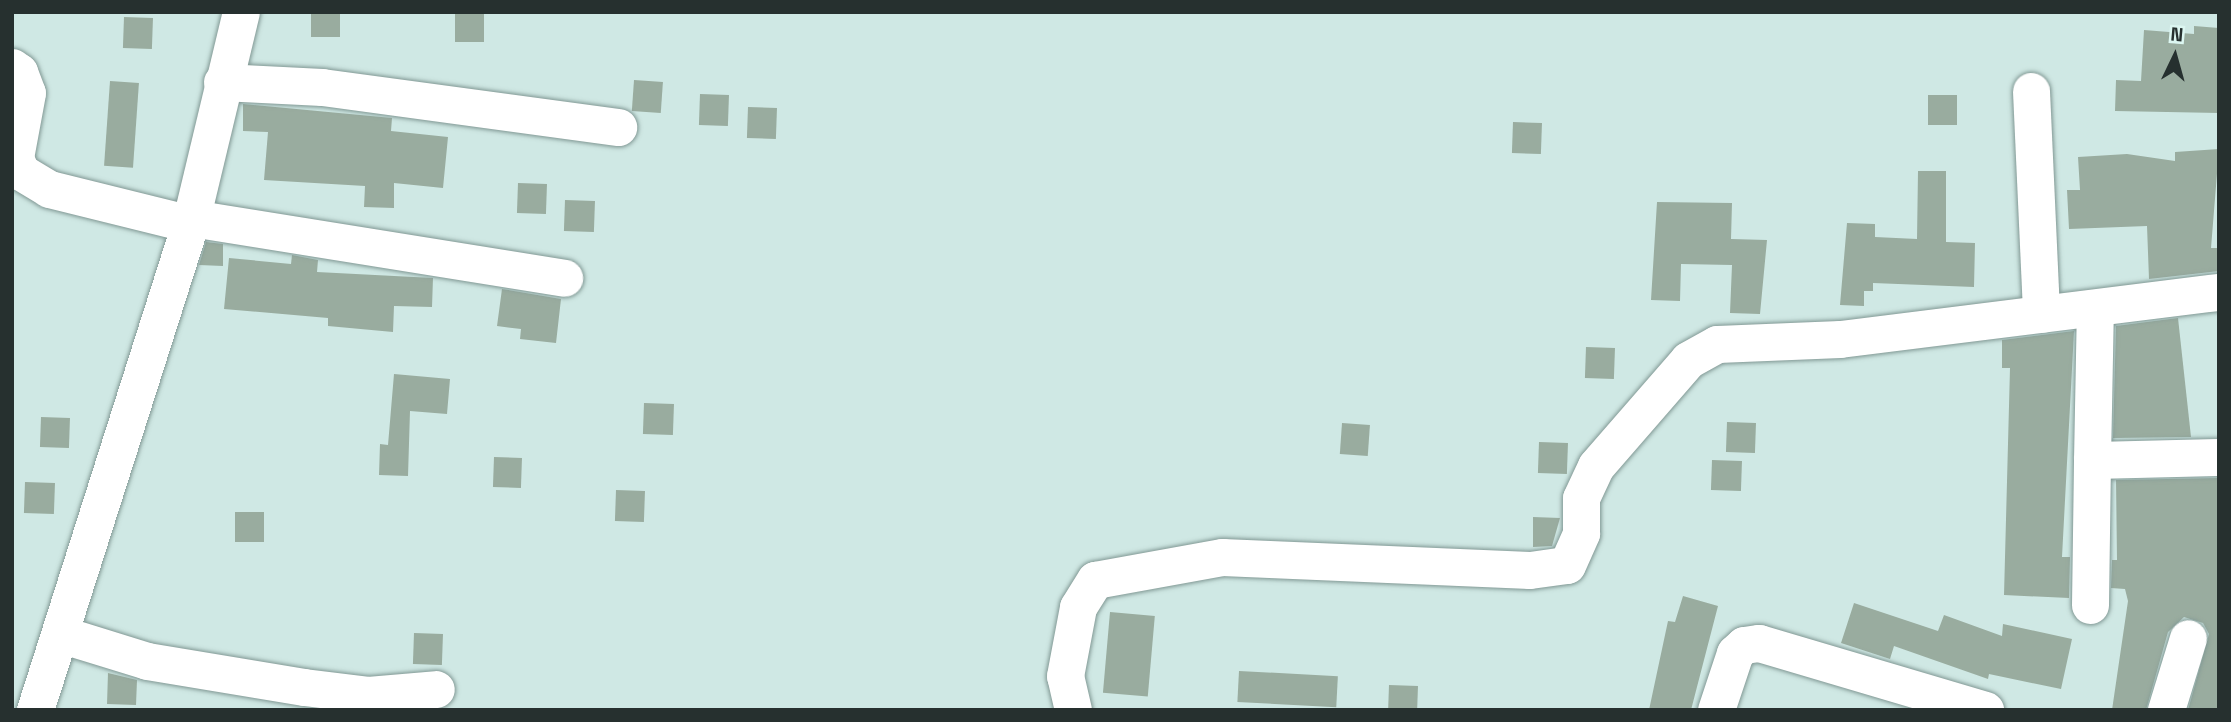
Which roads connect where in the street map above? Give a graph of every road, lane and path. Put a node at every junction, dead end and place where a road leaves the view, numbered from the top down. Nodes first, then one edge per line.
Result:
1 (241, 12) edge
2 (12, 67) edge
3 (222, 82) junction
4 (2031, 91) dead end
5 (618, 127) dead end
6 (191, 221) junction
7 (564, 278) dead end
8 (2219, 292) edge
9 (2095, 310) junction
10 (2041, 314) junction
11 (2219, 457) edge
12 (2092, 460) junction
13 (2090, 605) dead end
14 (60, 634) junction
15 (2188, 638) dead end
16 (436, 689) dead end
17 (35, 710) edge
18 (1073, 710) edge
19 (1716, 710) edge
20 (1985, 710) edge
21 (2166, 710) edge

1 - 3 street
2 - 6 street
3 - 5 street
3 - 6 street
4 - 10 street
6 - 7 street
6 - 14 street
8 - 9 street
9 - 10 street
9 - 12 street
10 - 18 street
11 - 12 street
12 - 13 street
14 - 16 street
14 - 17 street
15 - 21 street
19 - 20 street

